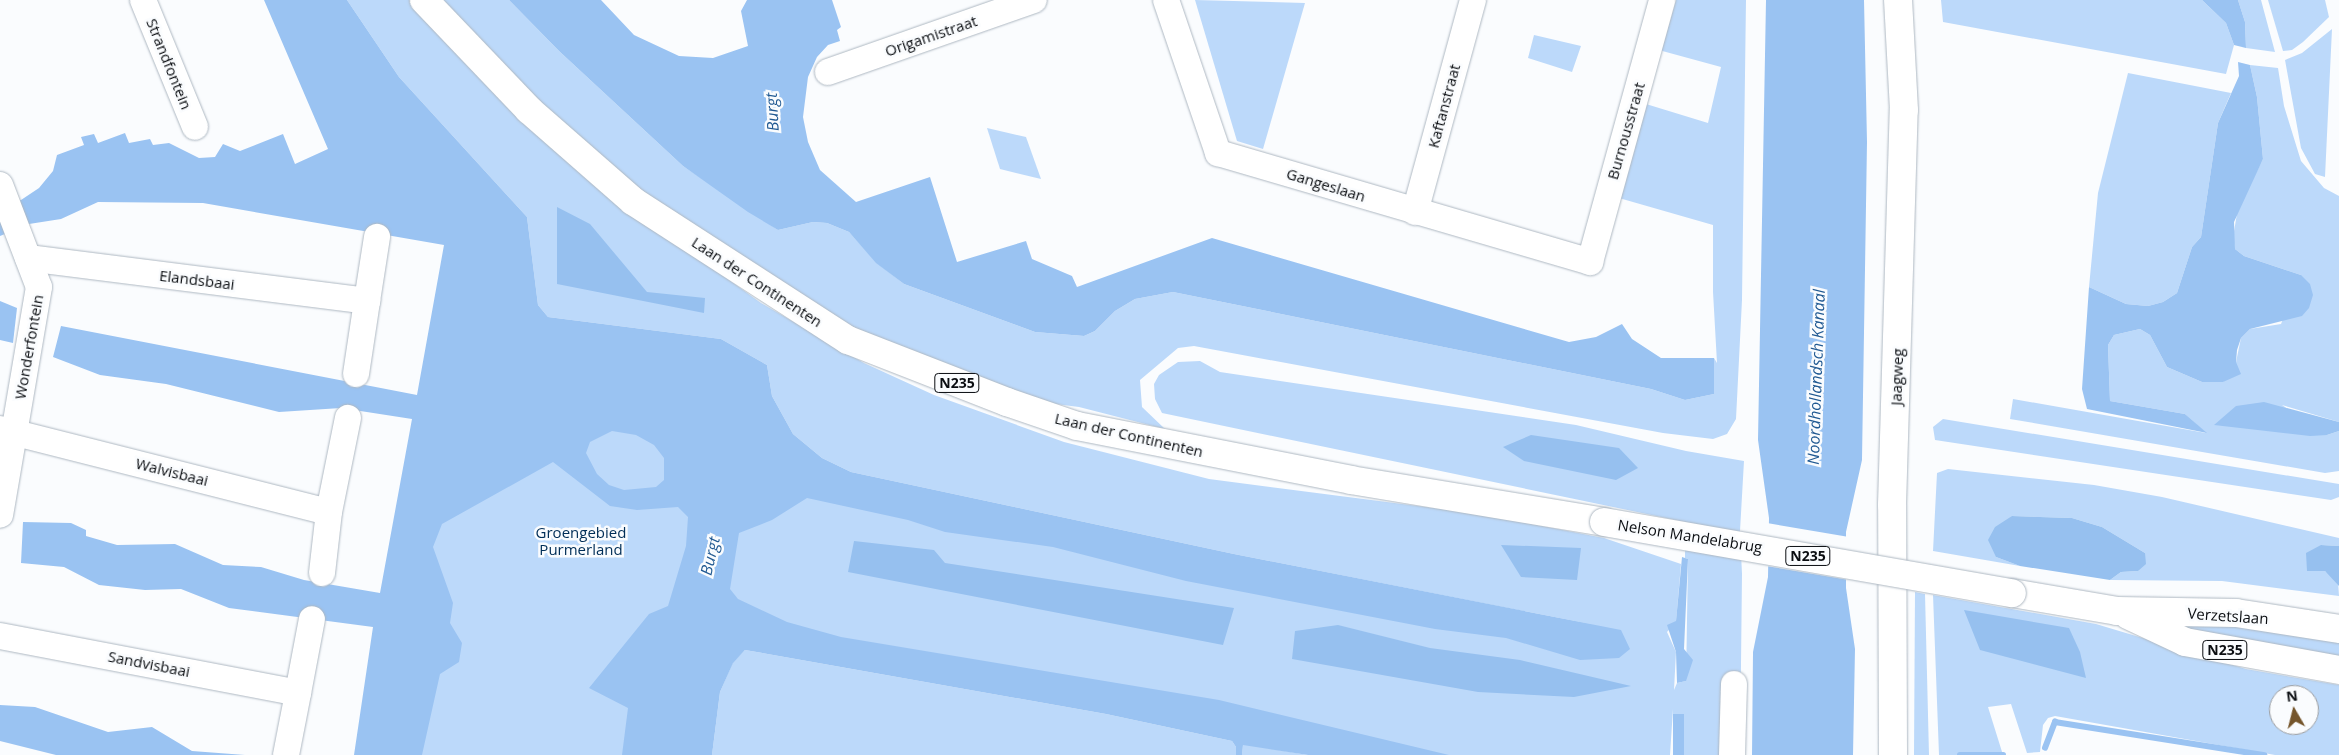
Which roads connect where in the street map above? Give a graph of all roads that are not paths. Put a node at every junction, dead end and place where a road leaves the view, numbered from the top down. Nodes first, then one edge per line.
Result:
1 (143, 0) edge
2 (424, 0) edge
3 (1034, 0) edge
4 (1166, 0) edge
5 (1473, 0) edge
6 (1662, 0) edge
7 (1898, 0) edge
8 (828, 72) dead end
9 (195, 127) dead end
10 (3, 193) edge
11 (1415, 212) junction
12 (377, 237) dead end
13 (28, 258) junction
14 (1590, 262) joint
15 (367, 301) junction
16 (356, 374) dead end
17 (348, 418) dead end
18 (7, 431) edge
19 (330, 512) junction
20 (0, 515) edge
21 (1604, 522) joint
22 (322, 572) dead end
23 (2012, 593) joint
24 (2117, 611) junction
25 (312, 619) dead end
26 (2339, 629) edge
27 (0, 636) edge
28 (2339, 670) edge
29 (1734, 684) dead end
30 (298, 692) junction
31 (286, 755) edge
32 (1732, 755) edge
33 (1893, 755) edge

1 - 9 street, Strandfontein
2 - 21 main road, Laan der Continenten / N235
3 - 8 street, Origamistraat
4 - 11 street, Gangeslaan
5 - 11 street, Kaftanstraat
6 - 14 street, Burnousstraat
7 - 33 main road, Jaagweg
10 - 13 street, Wonderfontein
11 - 14 street, Gangeslaan
12 - 15 street
13 - 15 street, Elandsbaai
13 - 18 street, Wonderfontein
15 - 16 street
17 - 19 street
18 - 19 street, Walvisbaai
18 - 20 street, Wonderfontein
19 - 22 street
21 - 23 main road, Nelson Mandelabrug / N235, bridge
23 - 24 main road, Verzetslaan / N235
24 - 26 main road, Verzetslaan / N235
24 - 28 main road, Verzetslaan / N235
25 - 30 street
27 - 30 street, Sandvisbaai
29 - 32 street
30 - 31 street

